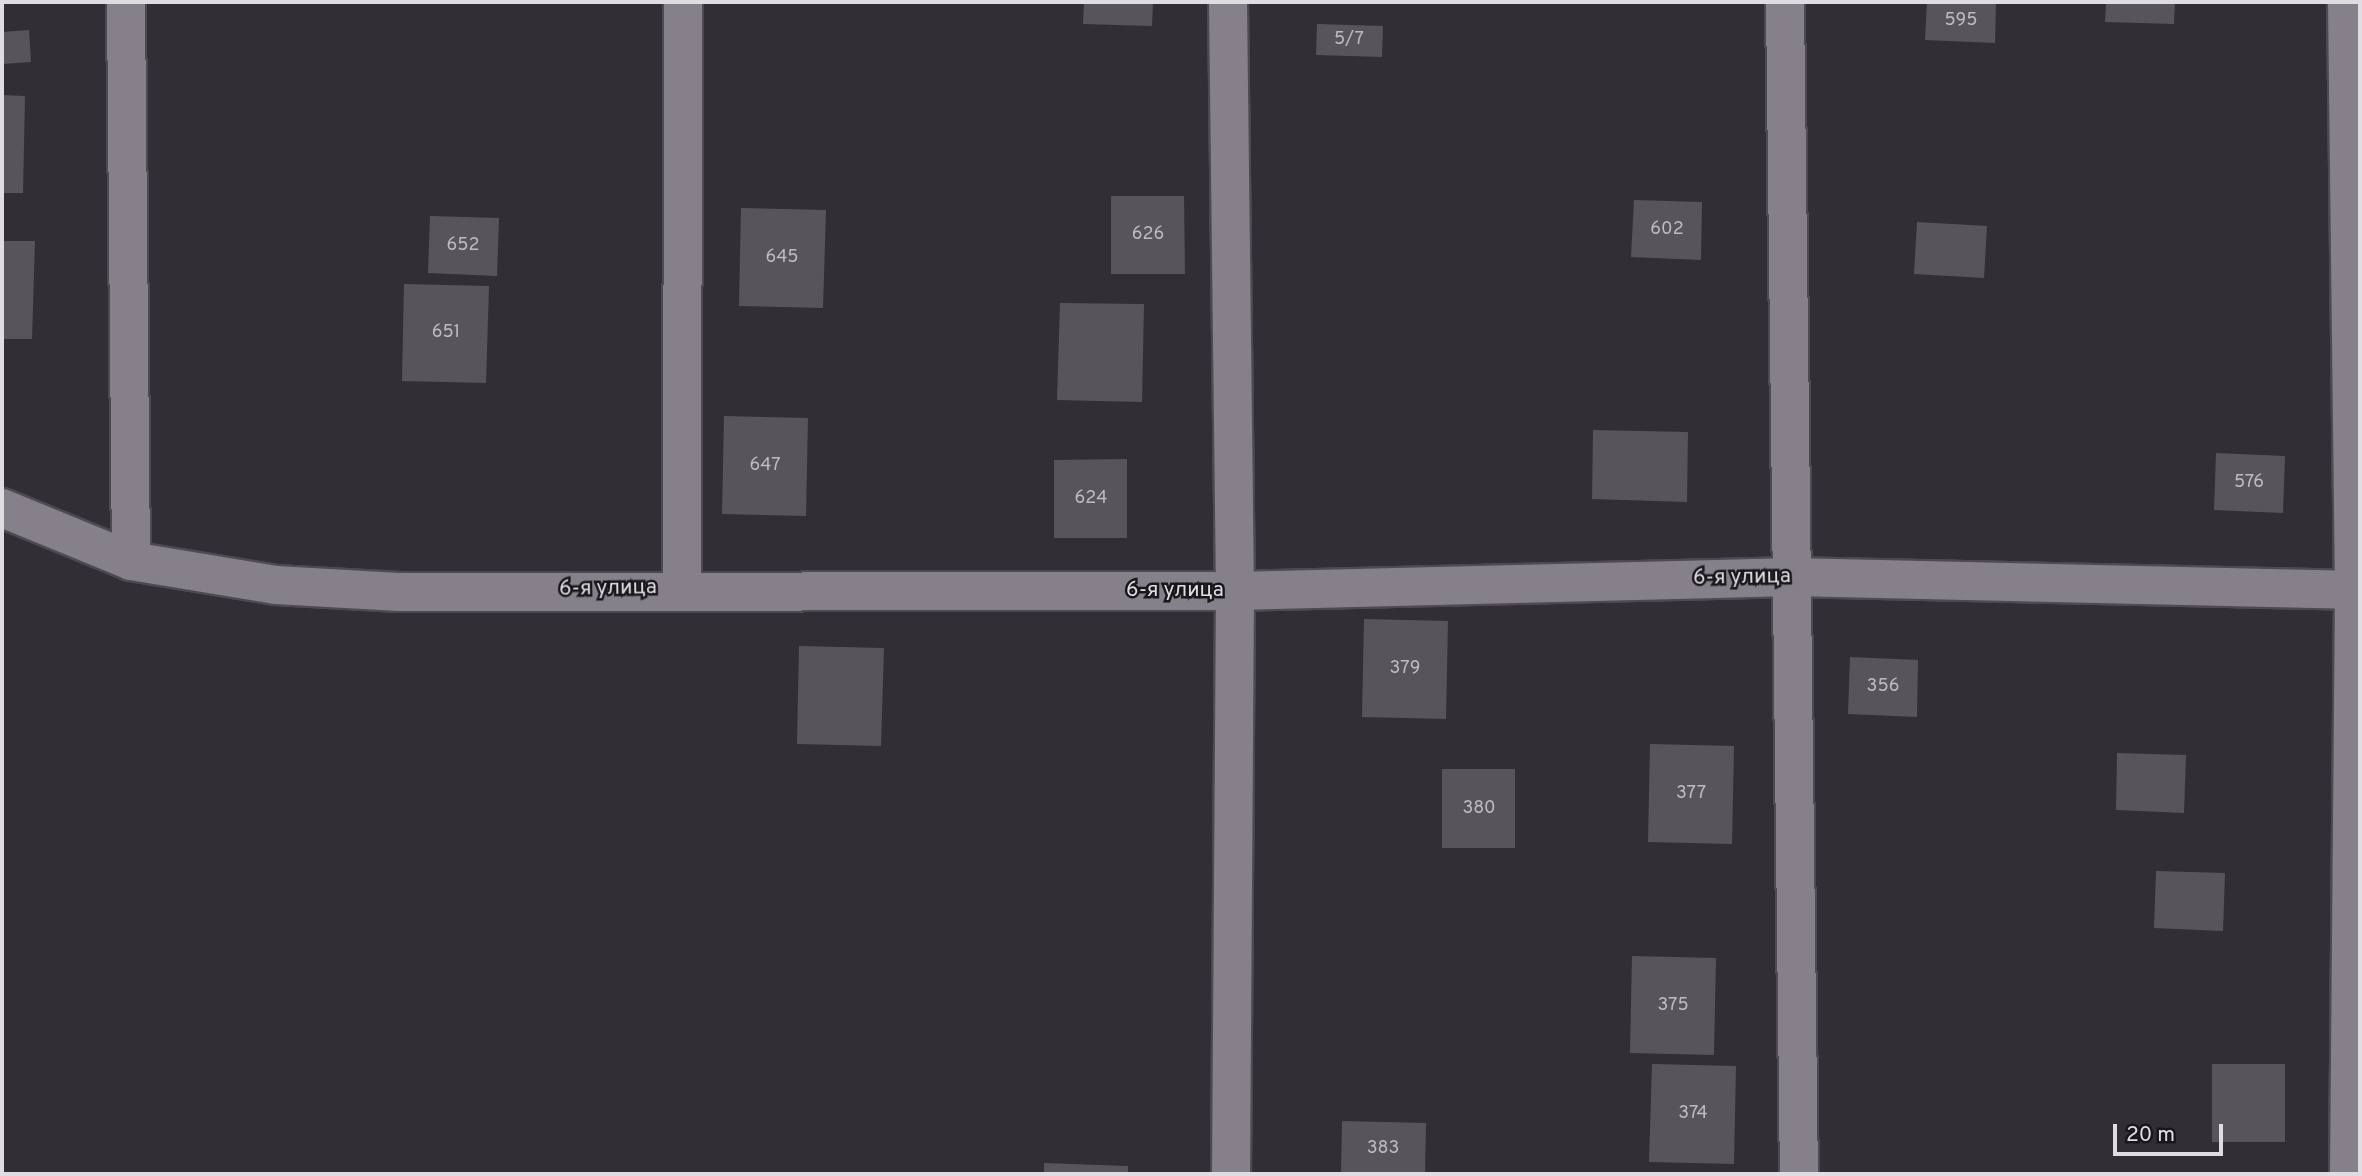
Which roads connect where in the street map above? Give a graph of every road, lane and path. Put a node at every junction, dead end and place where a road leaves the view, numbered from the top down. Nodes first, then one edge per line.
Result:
1 (126, 2) edge
2 (683, 2) edge
3 (1228, 2) edge
4 (1785, 2) edge
5 (2347, 2) edge
6 (2, 508) edge
7 (131, 561) junction
8 (1792, 577) junction
9 (682, 588) junction
10 (2357, 590) edge
11 (1235, 592) junction
12 (1231, 1174) edge
13 (1799, 1174) edge
14 (2348, 1174) edge

1 - 7 street
2 - 9 street
3 - 11 street
4 - 8 street
5 - 10 street
6 - 7 street, 6-я улица
7 - 9 street, 6-я улица
8 - 10 street, 6-я улица
8 - 11 street, 6-я улица
8 - 13 street
9 - 11 street, 6-я улица
10 - 14 street
11 - 12 street

